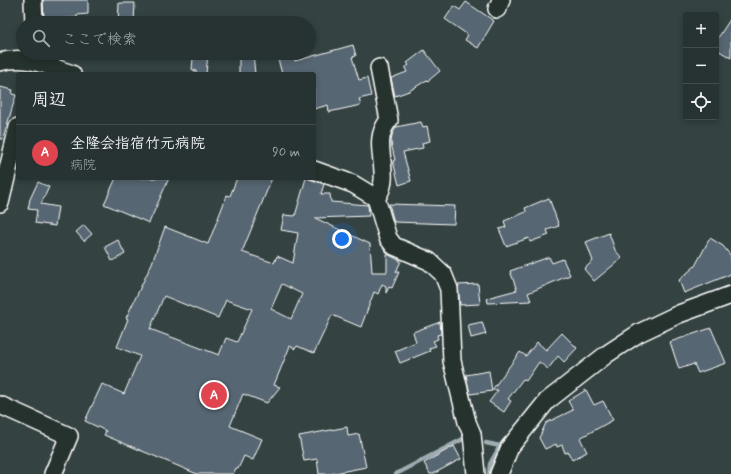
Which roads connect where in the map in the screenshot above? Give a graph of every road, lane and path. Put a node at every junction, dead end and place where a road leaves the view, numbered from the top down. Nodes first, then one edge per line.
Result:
1 (33, 0) edge
2 (34, 16) edge
3 (0, 62) edge
4 (32, 62) edge
5 (379, 68) dead end
6 (65, 72) edge
7 (16, 135) edge
8 (316, 171) edge
9 (376, 198) junction
10 (0, 203) edge
11 (731, 295) edge
12 (0, 405) edge
13 (53, 474) edge
14 (476, 474) edge
15 (499, 474) edge

1 - 2 street
3 - 4 street
4 - 6 street
5 - 9 street
7 - 10 street
8 - 9 street
9 - 14 street
11 - 15 street
12 - 13 street

